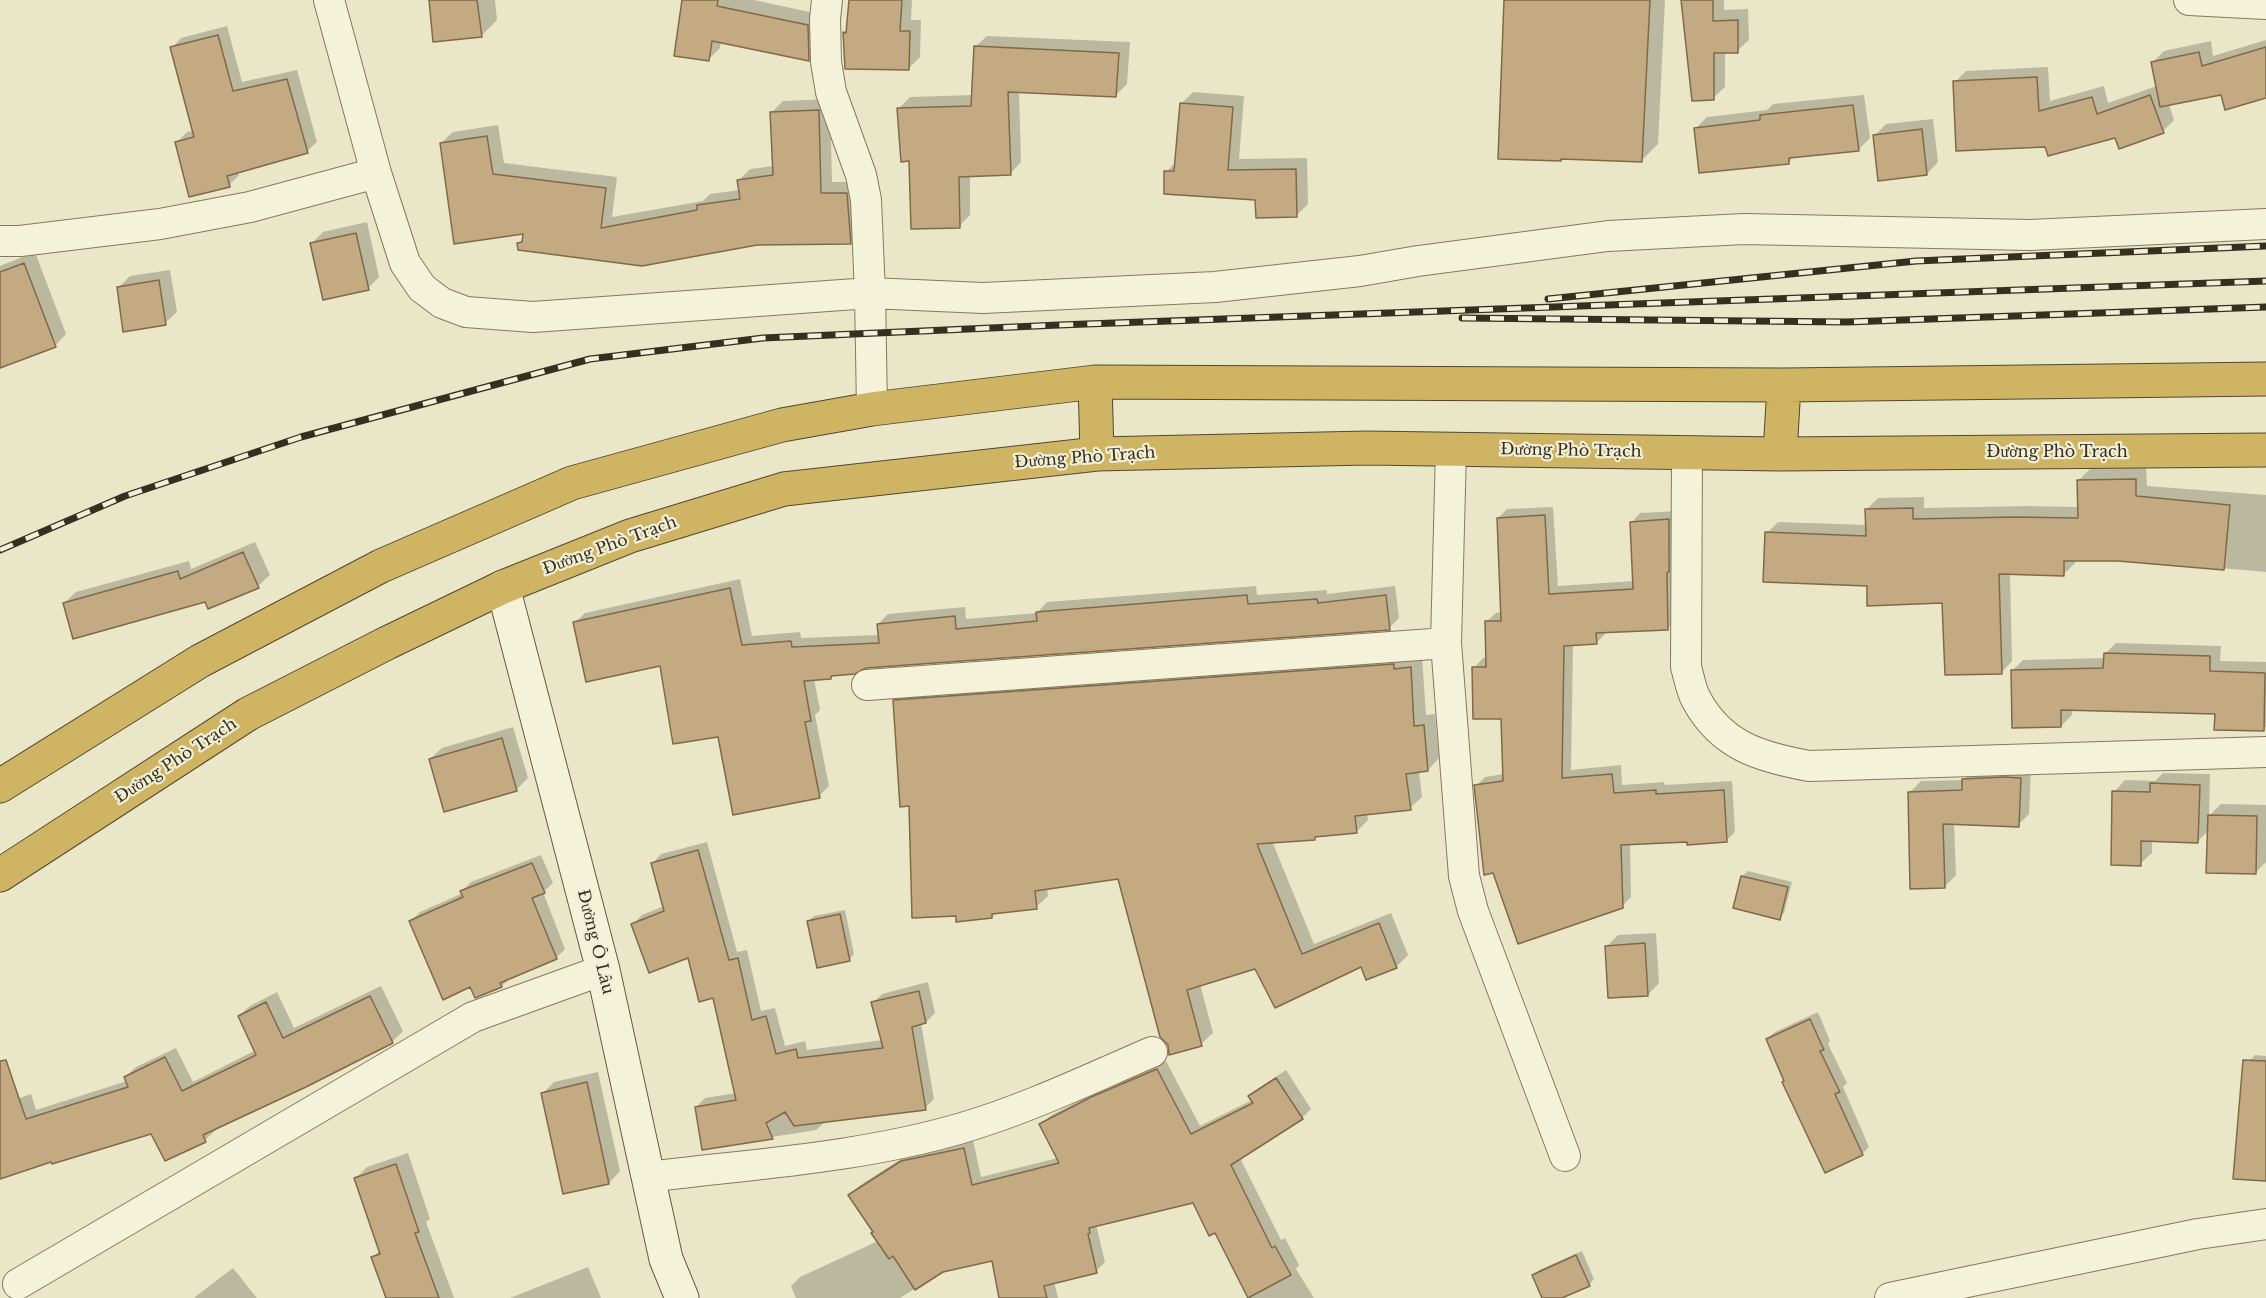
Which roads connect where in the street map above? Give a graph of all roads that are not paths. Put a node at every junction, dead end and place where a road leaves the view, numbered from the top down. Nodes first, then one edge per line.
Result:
1 (328, 0) edge
2 (827, 0) edge
3 (2189, 0) edge
4 (2266, 4) edge
5 (376, 173) junction
6 (2266, 224) edge
7 (0, 241) edge
8 (870, 293) junction
9 (2266, 380) edge
10 (1095, 382) junction
11 (1784, 385) junction
12 (872, 409) junction
13 (1451, 449) junction
14 (2266, 450) edge
15 (1686, 452) junction
16 (1096, 454) junction
17 (1780, 454) junction
18 (503, 586) junction
19 (1446, 643) junction
20 (867, 685) dead end
21 (2266, 752) edge
22 (0, 786) edge
23 (0, 875) edge
24 (603, 970) junction
25 (1152, 1052) dead end
26 (1565, 1156) dead end
27 (648, 1177) junction
28 (2266, 1224) edge
29 (18, 1284) dead end
30 (682, 1298) edge
31 (1890, 1298) edge

1 - 5 street
2 - 8 street
3 - 4 street
5 - 7 street
5 - 8 street
6 - 8 street
8 - 12 street
9 - 11 highway
10 - 11 highway
10 - 12 highway
10 - 16 highway
11 - 17 highway
12 - 22 highway
13 - 15 highway, Đường Phò Trạch
13 - 16 highway, Đường Phò Trạch
13 - 19 street
14 - 17 highway, Đường Phò Trạch
15 - 17 highway, Đường Phò Trạch
15 - 21 street
16 - 18 highway, Đường Phò Trạch
18 - 23 highway, Đường Phò Trạch
18 - 24 main road, Đường Ô Lâu
19 - 20 street
19 - 26 street
24 - 27 main road, Đường Ô Lâu
24 - 29 street
25 - 27 street
27 - 30 main road, Đường Ô Lâu
28 - 31 street

